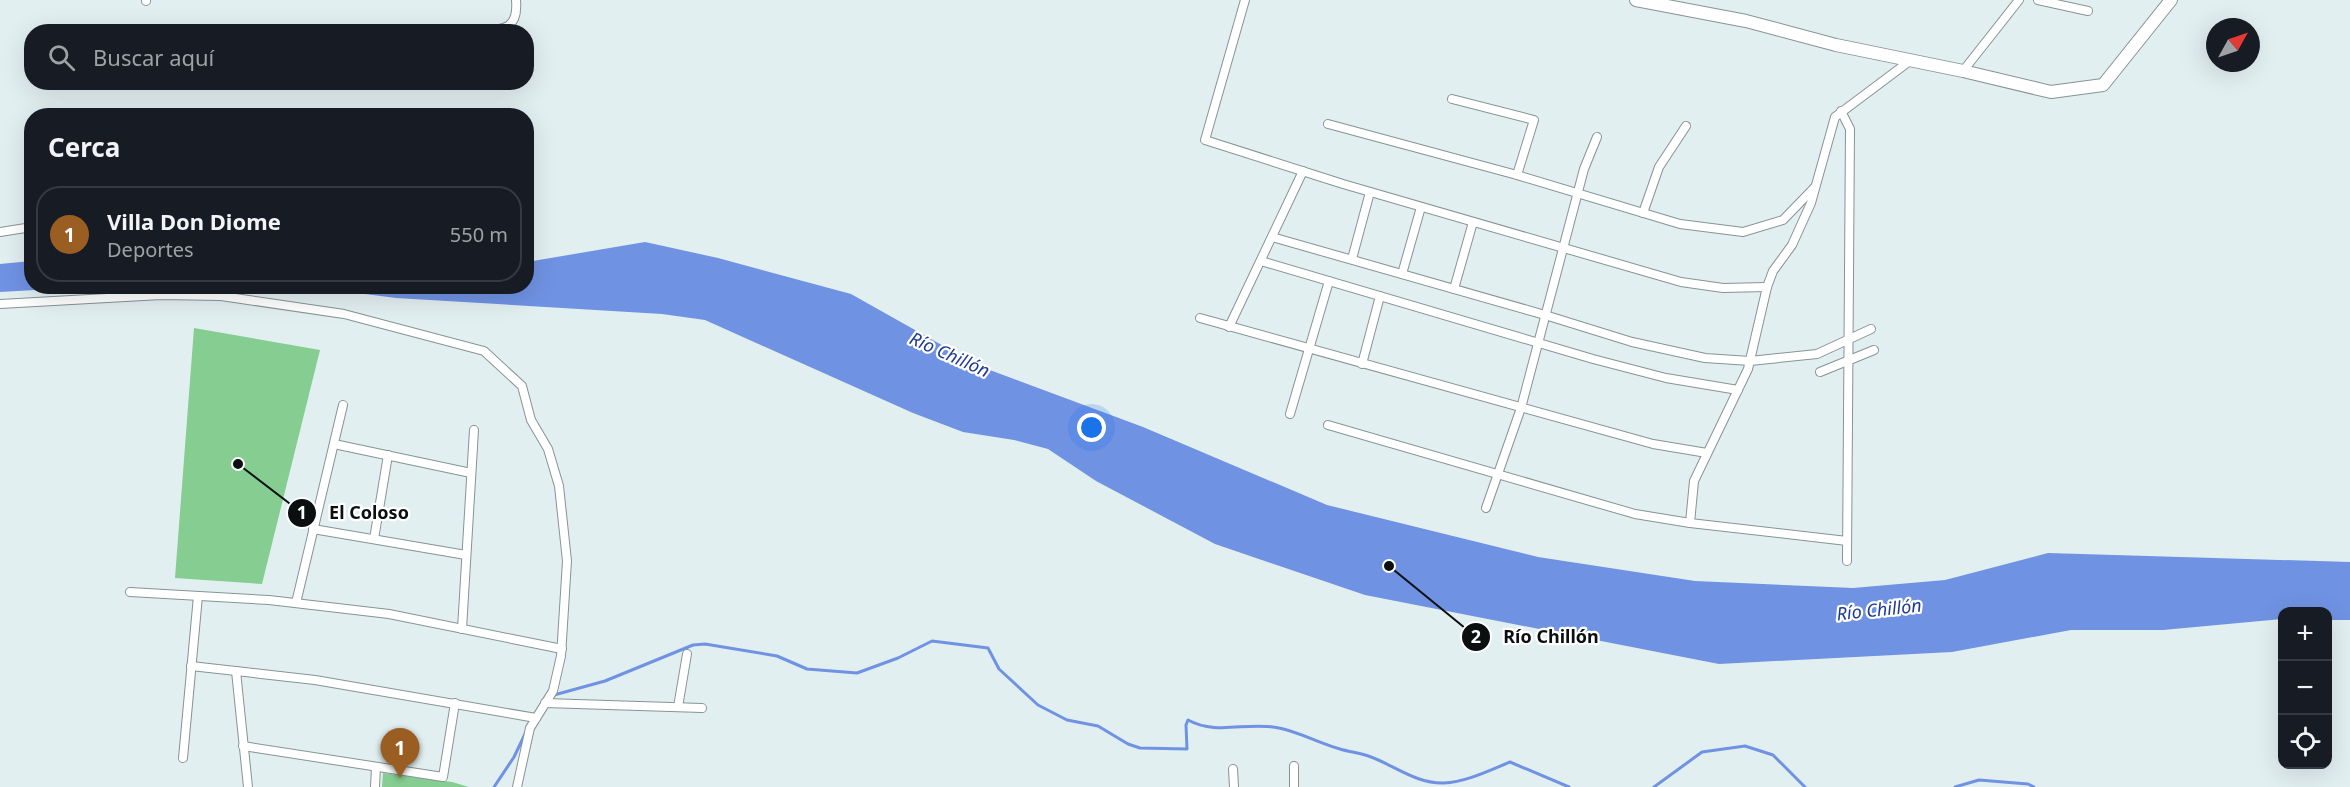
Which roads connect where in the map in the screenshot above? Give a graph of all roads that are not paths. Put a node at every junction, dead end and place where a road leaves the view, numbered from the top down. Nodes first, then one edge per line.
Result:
1 (516, 0) edge
2 (1245, 0) edge
3 (1636, 0) edge
4 (2019, 0) edge
5 (2037, 0) edge
6 (2171, 0) edge
7 (2088, 10) dead end
8 (512, 24) edge
9 (1911, 60) junction
10 (1963, 71) junction
11 (1452, 99) dead end
12 (1841, 111) junction
13 (1328, 124) dead end
14 (1686, 126) dead end
15 (1597, 137) dead end
16 (1303, 171) junction
17 (1517, 176) junction
18 (1815, 187) junction
19 (1370, 192) junction
20 (1578, 192) junction
21 (1421, 207) junction
22 (1644, 213) junction
23 (1473, 222) junction
24 (24, 228) edge
25 (0, 232) edge
26 (1272, 237) junction
27 (1563, 248) junction
28 (1352, 259) junction
29 (1261, 261) junction
30 (1402, 274) junction
31 (1329, 281) junction
32 (1767, 287) junction
33 (1454, 289) junction
34 (1380, 296) junction
35 (0, 304) edge
36 (1545, 315) junction
37 (1200, 318) dead end
38 (1229, 327) junction
39 (1871, 328) dead end
40 (1849, 338) junction
41 (1538, 343) junction
42 (1310, 349) junction
43 (1874, 350) dead end
44 (1849, 360) junction
45 (1750, 361) junction
46 (1362, 364) junction
47 (1820, 372) dead end
48 (1738, 390) junction
49 (343, 405) dead end
50 (1521, 408) junction
51 (1290, 414) dead end
52 (1328, 424) dead end
53 (474, 430) dead end
54 (334, 444) junction
55 (1707, 453) junction
56 (388, 455) junction
57 (471, 474) junction
58 (1499, 474) junction
59 (1486, 508) dead end
60 (1690, 523) junction
61 (314, 529) junction
62 (374, 539) junction
63 (1847, 541) junction
64 (466, 555) junction
65 (1847, 561) dead end
66 (130, 592) dead end
67 (198, 596) junction
68 (296, 603) junction
69 (462, 629) junction
70 (562, 649) junction
71 (687, 654) dead end
72 (191, 666) junction
73 (236, 671) junction
74 (455, 703) junction
75 (545, 703) junction
76 (678, 707) junction
77 (702, 708) dead end
78 (536, 718) junction
79 (243, 746) junction
80 (183, 758) dead end
81 (376, 766) junction
82 (1294, 766) dead end
83 (1233, 769) dead end
84 (248, 787) edge
85 (375, 787) edge
86 (517, 787) edge
87 (1234, 787) edge
88 (1294, 787) edge

1 - 8 street
2 - 16 street
3 - 9 street
4 - 10 street
5 - 7 street
6 - 10 street
9 - 10 street
9 - 12 street
11 - 17 street
12 - 18 street
12 - 40 street
13 - 17 street
14 - 22 street
15 - 20 street
16 - 19 street
16 - 26 street
17 - 20 street
18 - 22 street
18 - 32 street
19 - 21 street
19 - 28 street
20 - 22 street
20 - 27 street
21 - 23 street
21 - 30 street
23 - 27 street
23 - 33 street
24 - 25 street
26 - 28 street
26 - 29 street
27 - 32 street
27 - 36 street
28 - 30 street
29 - 31 street
29 - 38 street
30 - 33 street
31 - 34 street
31 - 42 street
32 - 45 street
33 - 36 street
34 - 41 street
34 - 46 street
35 - 70 street
36 - 41 street
36 - 45 street
37 - 38 street
38 - 42 street
39 - 40 street
40 - 44 street
40 - 45 street
41 - 48 street
41 - 50 street
42 - 46 street
42 - 51 street
43 - 44 street
44 - 47 street
44 - 63 street
45 - 48 street
46 - 50 street
48 - 55 street
49 - 54 street
50 - 55 street
50 - 58 street
52 - 58 street
53 - 57 street
54 - 56 street
54 - 61 street
55 - 60 street
56 - 57 street
56 - 62 street
57 - 64 street
58 - 59 street
58 - 60 street
60 - 63 street
61 - 62 street
61 - 68 street
62 - 64 street
63 - 65 street
64 - 69 street
66 - 67 street
67 - 68 street
67 - 72 street
68 - 69 street
69 - 70 street
70 - 75 street
71 - 76 street
72 - 73 street
72 - 80 street
73 - 74 street
73 - 79 street
74 - 78 street
74 - 81 street
75 - 76 street
75 - 78 street
76 - 77 street
78 - 86 street
79 - 81 street
79 - 84 street
81 - 85 street
82 - 88 street
83 - 87 street

